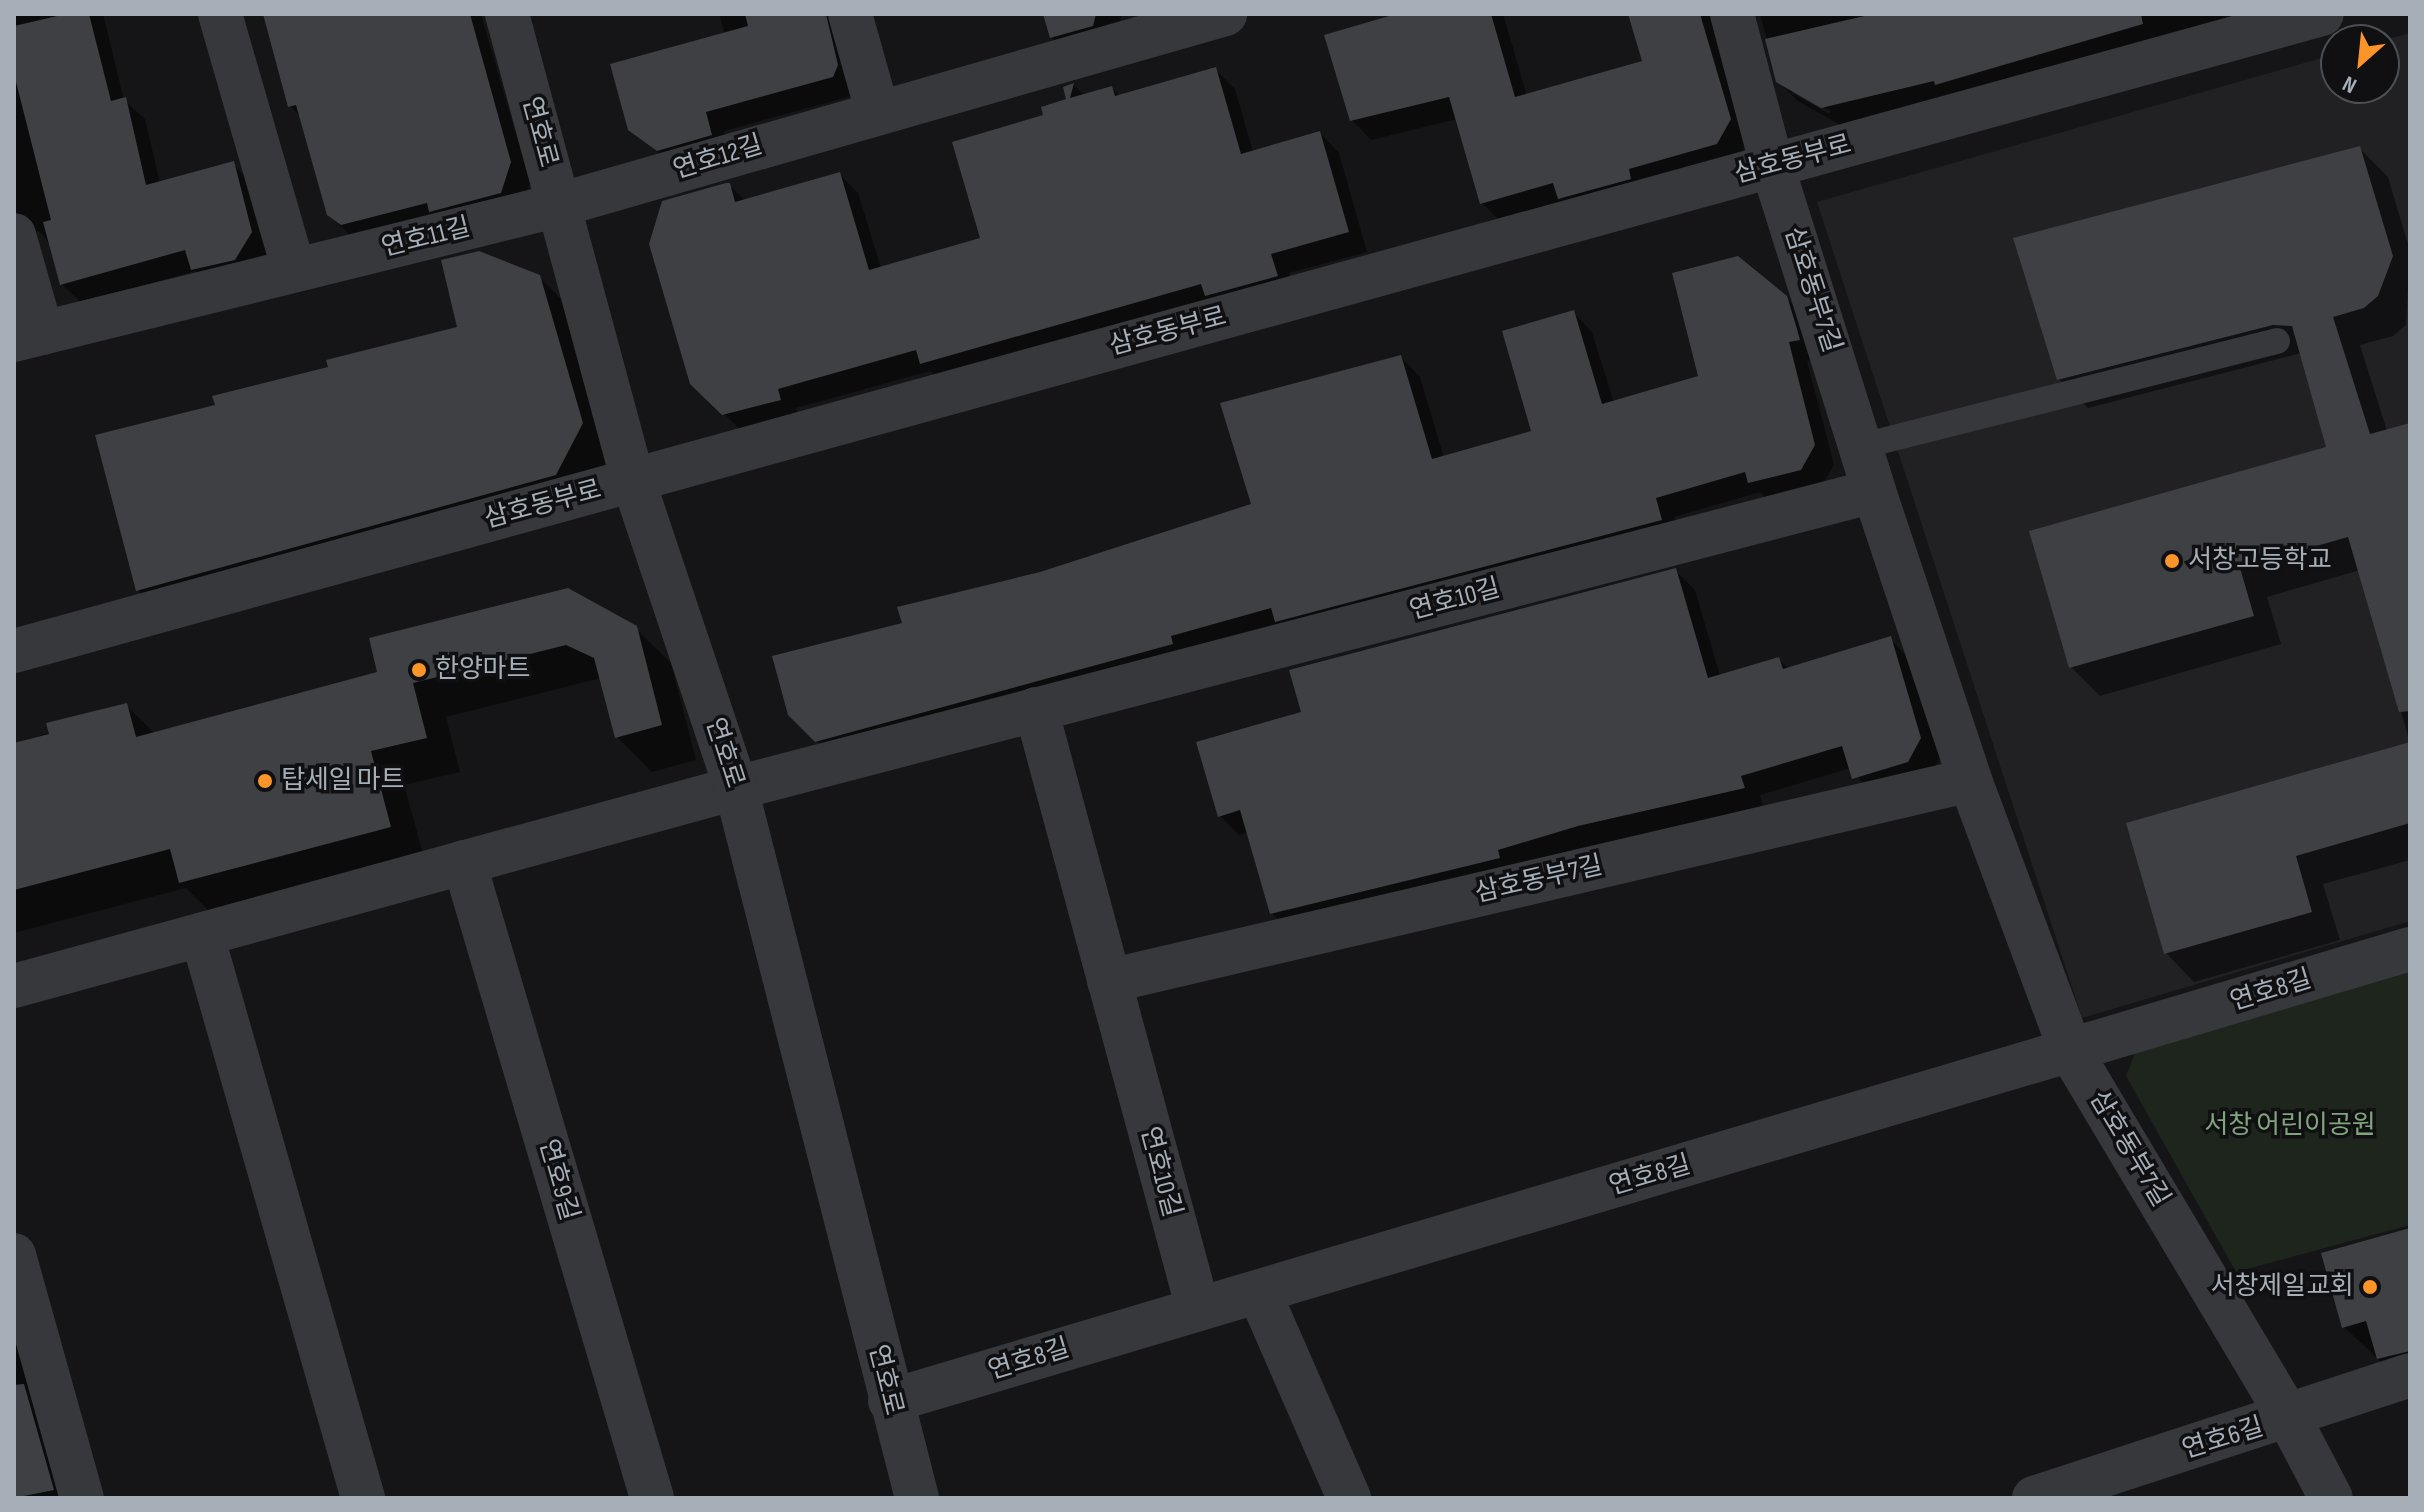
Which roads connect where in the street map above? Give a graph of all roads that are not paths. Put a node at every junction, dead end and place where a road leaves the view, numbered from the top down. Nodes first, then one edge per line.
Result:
1 (220, 14) edge
2 (507, 14) edge
3 (850, 14) edge
4 (1225, 14) edge
5 (1732, 14) edge
6 (2322, 14) edge
7 (1152, 24) edge
8 (877, 110) junction
9 (1772, 165) junction
10 (559, 205) junction
11 (14, 235) edge
12 (294, 270) junction
13 (28, 336) edge
14 (2277, 341) dead end
15 (1862, 446) junction
16 (633, 480) junction
17 (1874, 491) junction
18 (14, 651) edge
19 (1036, 709) junction
20 (1970, 780) junction
21 (736, 788) junction
22 (464, 862) junction
23 (202, 935) junction
24 (2410, 949) edge
25 (1109, 981) junction
26 (14, 986) edge
27 (2071, 1052) junction
28 (14, 1255) edge
29 (1259, 1292) junction
30 (1198, 1309) junction
31 (2410, 1375) edge
32 (890, 1401) junction
33 (2289, 1418) junction
34 (82, 1498) edge
35 (363, 1498) edge
36 (652, 1498) edge
37 (917, 1498) edge
38 (1349, 1498) edge
39 (2034, 1498) edge
40 (2331, 1498) edge

1 - 12 street
2 - 10 street, 연호로
3 - 8 street
4 - 7 street, 연호12길
5 - 9 street, 삼호동부7길
6 - 9 street, 삼호동부로
7 - 8 street, 연호12길
8 - 10 street, 연호12길
9 - 15 street, 삼호동부7길
9 - 16 street, 삼호동부로
10 - 12 street, 연호11길
10 - 16 street, 연호로
11 - 13 street, 연호11길
12 - 13 street, 연호11길
14 - 15 lane
15 - 17 street, 삼호동부7길
16 - 18 street, 삼호동부로
16 - 21 street, 연호로
17 - 19 street, 연호10길
17 - 20 street, 삼호동부7길
19 - 21 street, 연호10길
19 - 25 street, 연호10길
20 - 25 street, 삼호동부7길
20 - 27 street, 삼호동부7길
21 - 22 street
21 - 32 street, 연호로
22 - 23 street
22 - 36 street, 연호9길
23 - 26 street
23 - 35 street
24 - 27 street, 연호8길
25 - 30 street, 연호10길
27 - 29 street, 연호8길
27 - 33 street, 삼호동부7길
28 - 34 street
29 - 30 street, 연호8길
29 - 38 street
30 - 32 street, 연호8길
31 - 33 street, 연호6길
32 - 37 street, 연호로
33 - 39 street, 연호6길
33 - 40 street, 삼호동부7길

